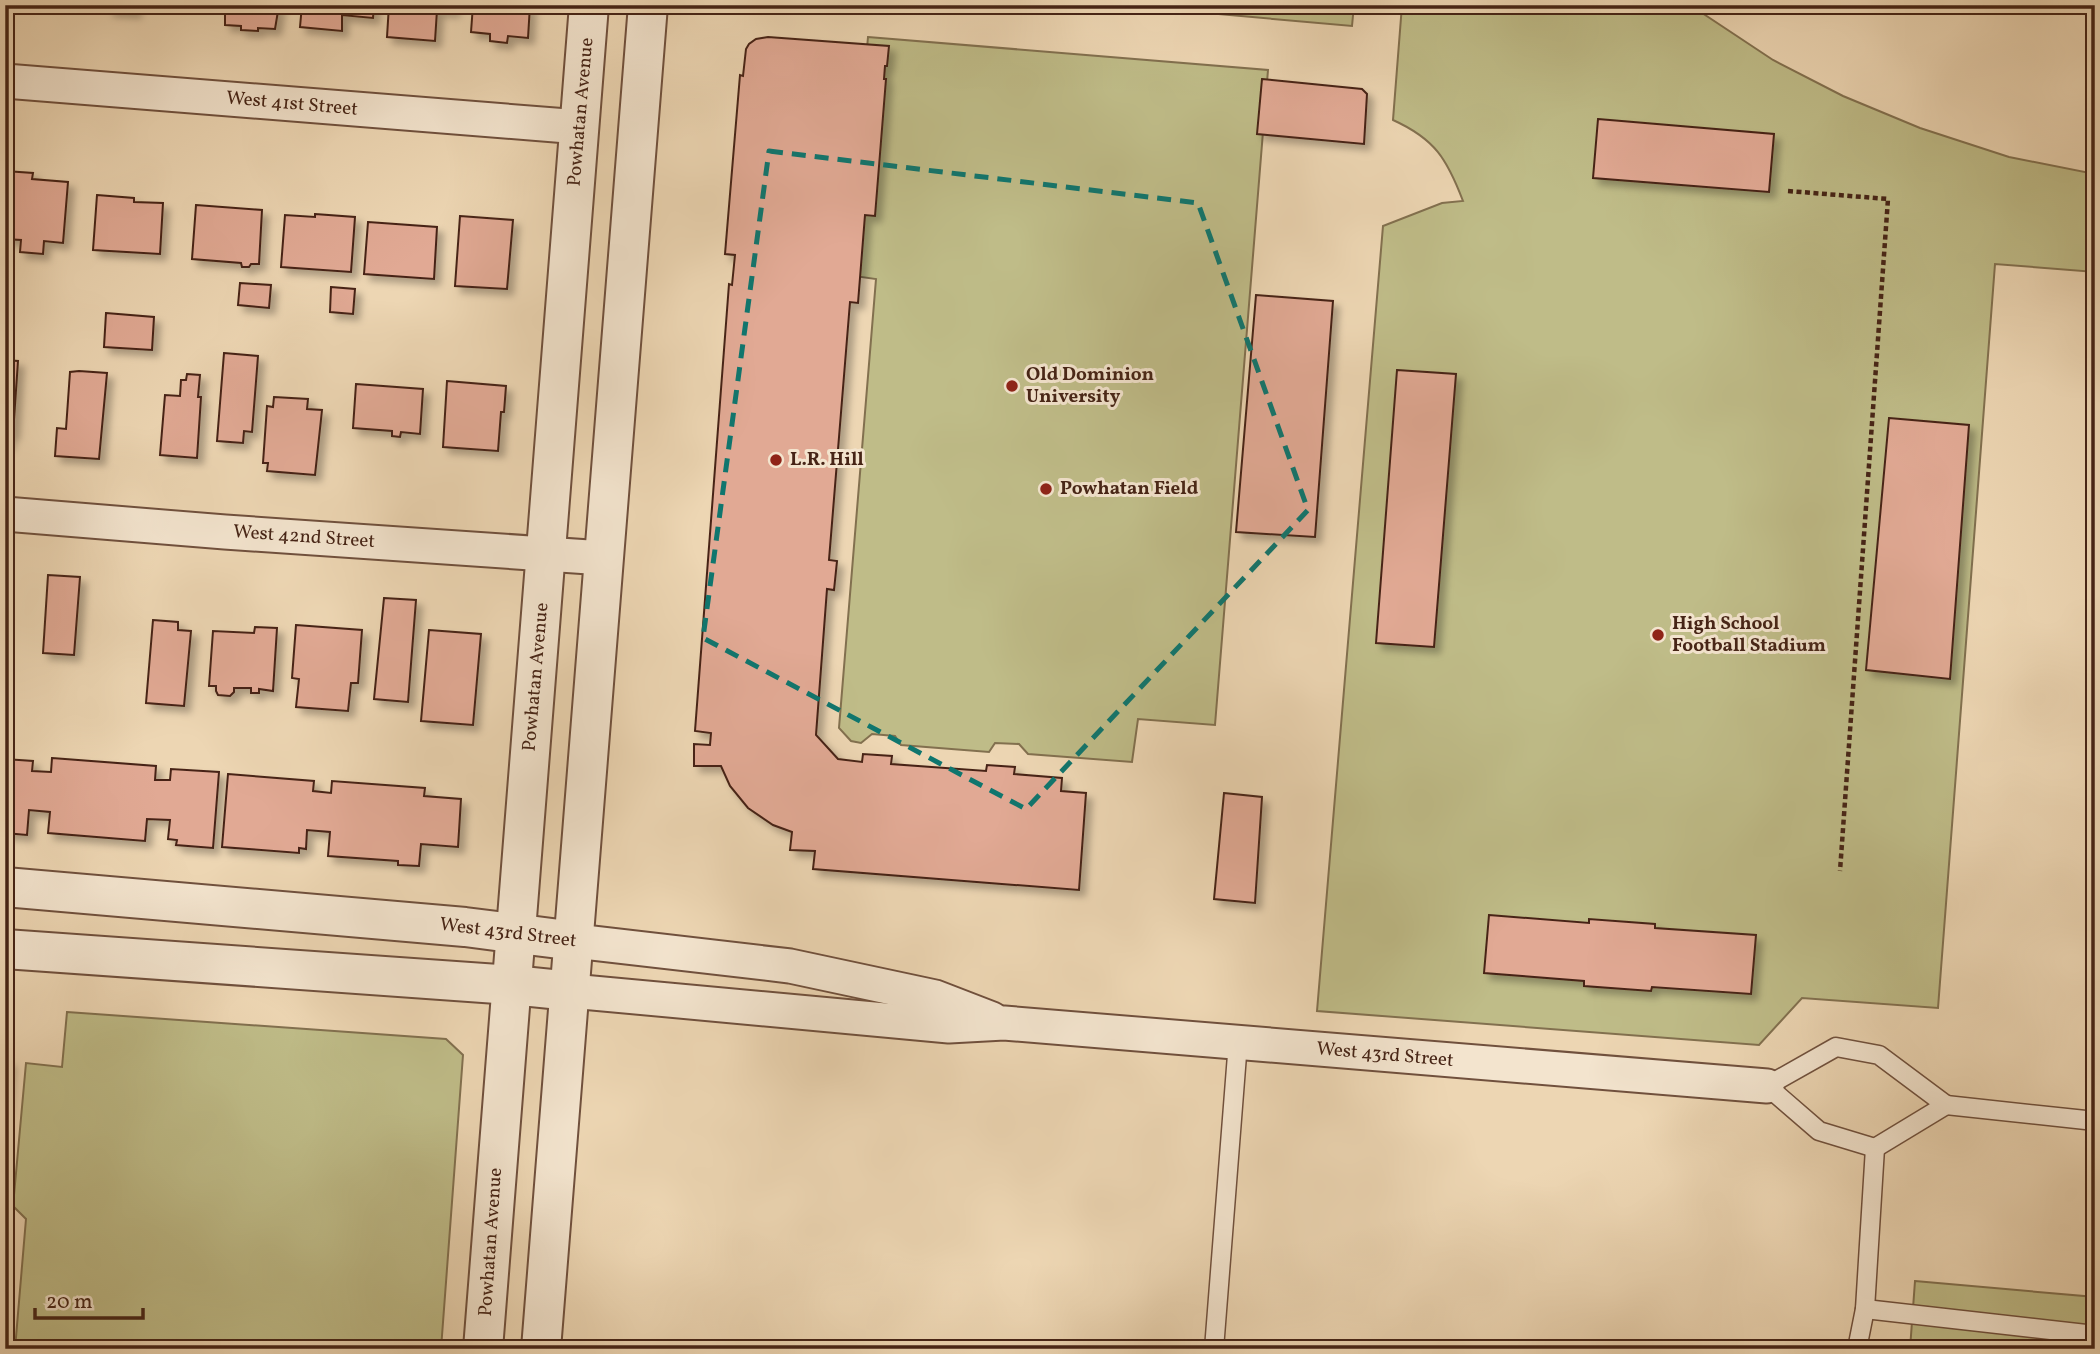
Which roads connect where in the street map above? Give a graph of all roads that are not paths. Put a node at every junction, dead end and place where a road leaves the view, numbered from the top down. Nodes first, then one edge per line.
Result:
1 (589, 5) edge
2 (648, 5) edge
3 (5, 81) edge
4 (580, 127) junction
5 (5, 513) edge
6 (546, 554) junction
7 (604, 558) junction
8 (5, 887) edge
9 (515, 933) junction
10 (575, 941) junction
11 (5, 949) edge
12 (512, 985) junction
13 (571, 991) junction
14 (1004, 1023) junction
15 (1238, 1042) junction
16 (1767, 1086) junction
17 (1946, 1105) junction
18 (2095, 1121) edge
19 (1875, 1149) junction
20 (1865, 1308) junction
21 (2095, 1335) edge
22 (483, 1349) edge
23 (541, 1349) edge
24 (1214, 1349) edge
25 (1857, 1349) edge

1 - 4 street, Powhatan Avenue
2 - 7 street
3 - 4 street, West 41st Street
4 - 6 street, Powhatan Avenue
5 - 6 street, West 42nd Street
6 - 7 street, West 42nd Street
6 - 9 street, Powhatan Avenue
7 - 10 street
8 - 9 street, West 43rd Street
9 - 10 street, West 43rd Street
9 - 12 street, Powhatan Avenue
10 - 13 street
10 - 14 street, West 43rd Street
11 - 12 street, West 43rd Street
12 - 13 street, West 43rd Street
12 - 22 street, Powhatan Avenue
13 - 14 street, West 43rd Street
13 - 23 street
14 - 15 street, West 43rd Street
15 - 16 street, West 43rd Street
15 - 24 lane
16 - 17 lane
16 - 19 lane
17 - 18 lane
17 - 19 lane
19 - 20 lane
20 - 21 lane
20 - 25 lane

